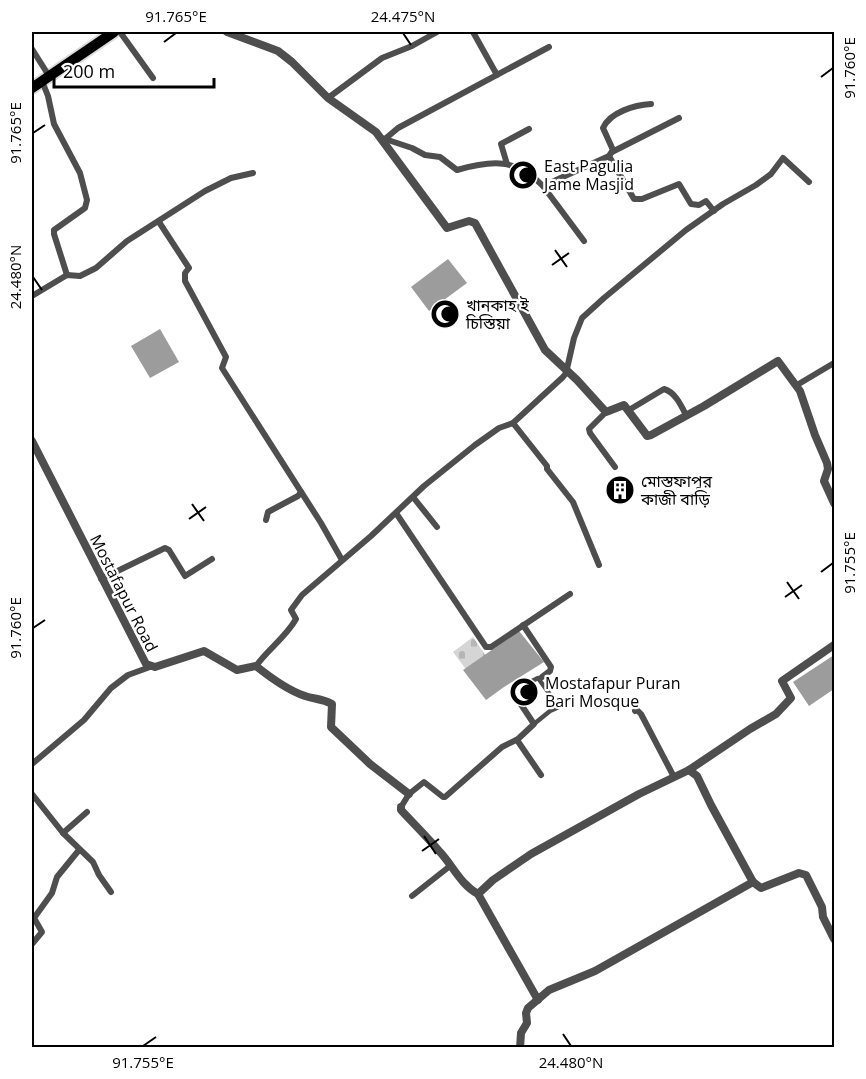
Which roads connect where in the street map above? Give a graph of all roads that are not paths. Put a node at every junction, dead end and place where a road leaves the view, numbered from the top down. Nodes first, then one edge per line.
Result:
1 (114, 32) edge
2 (120, 32) edge
3 (227, 32) edge
4 (437, 32) edge
5 (473, 32) edge
6 (549, 47) dead end
7 (32, 49) edge
8 (497, 75) junction
9 (153, 78) dead end
10 (45, 79) junction
11 (32, 88) edge
12 (328, 98) junction
13 (651, 104) dead end
14 (679, 118) dead end
15 (530, 129) dead end
16 (383, 138) junction
17 (610, 154) junction
18 (507, 164) junction
19 (253, 173) dead end
20 (809, 182) dead end
21 (543, 186) junction
22 (714, 211) junction
23 (159, 222) junction
24 (584, 242) dead end
25 (67, 275) junction
26 (32, 296) edge
27 (834, 363) edge
28 (567, 370) junction
29 (797, 385) junction
30 (630, 410) junction
31 (606, 412) junction
32 (686, 415) junction
33 (513, 423) junction
34 (32, 441) edge
35 (615, 467) dead end
36 (301, 492) junction
37 (413, 497) junction
38 (834, 503) edge
39 (396, 513) junction
40 (266, 520) dead end
41 (436, 527) dead end
42 (212, 559) dead end
43 (342, 560) junction
44 (599, 565) dead end
45 (101, 579) junction
46 (570, 594) dead end
47 (523, 625) junction
48 (834, 645) edge
49 (256, 666) junction
50 (150, 667) junction
51 (542, 677) dead end
52 (526, 684) dead end
53 (523, 693) dead end
54 (635, 711) dead end
55 (534, 724) junction
56 (517, 740) junction
57 (32, 764) edge
58 (689, 771) junction
59 (541, 775) dead end
60 (674, 777) junction
61 (32, 794) edge
62 (409, 794) junction
63 (401, 807) joint
64 (87, 813) dead end
65 (63, 833) junction
66 (79, 850) junction
67 (450, 866) junction
68 (753, 882) junction
69 (111, 892) dead end
70 (478, 894) junction
71 (412, 896) dead end
72 (834, 939) edge
73 (32, 944) edge
74 (538, 1000) junction
75 (520, 1047) edge

1 - 10 highway
2 - 9 street
3 - 12 street
4 - 12 street
5 - 8 street
6 - 8 street
7 - 10 street
8 - 16 street
10 - 11 highway
10 - 25 street
12 - 16 street
13 - 17 street
14 - 17 street
15 - 18 street
16 - 18 street
16 - 28 street
17 - 21 street
17 - 22 street
18 - 21 street
19 - 23 street
20 - 22 street
21 - 24 street
22 - 28 street
23 - 25 street
23 - 36 street
25 - 26 street
27 - 29 street
28 - 31 street
28 - 33 street
29 - 32 street
29 - 38 street
30 - 31 street
30 - 32 street
30 - 32 street
31 - 35 street
33 - 37 street
33 - 44 street
34 - 45 street, Mostafapur Road
36 - 40 street
36 - 43 street
37 - 39 street
37 - 41 street
39 - 43 street
39 - 47 street
42 - 45 street
43 - 49 street
45 - 50 street, Mostafapur Road
46 - 47 street
47 - 51 street
48 - 58 street
49 - 50 street, Mostafapur Road
49 - 62 street
50 - 57 street
52 - 55 street
53 - 55 street
54 - 60 street
55 - 56 street
56 - 59 street
56 - 62 street
58 - 60 street
58 - 68 street
60 - 70 street
61 - 65 street
62 - 63 street
63 - 67 street
64 - 65 street
65 - 66 street
66 - 69 street
66 - 73 street
67 - 70 street
67 - 71 street
68 - 72 street
68 - 74 street
70 - 74 street
74 - 75 street

